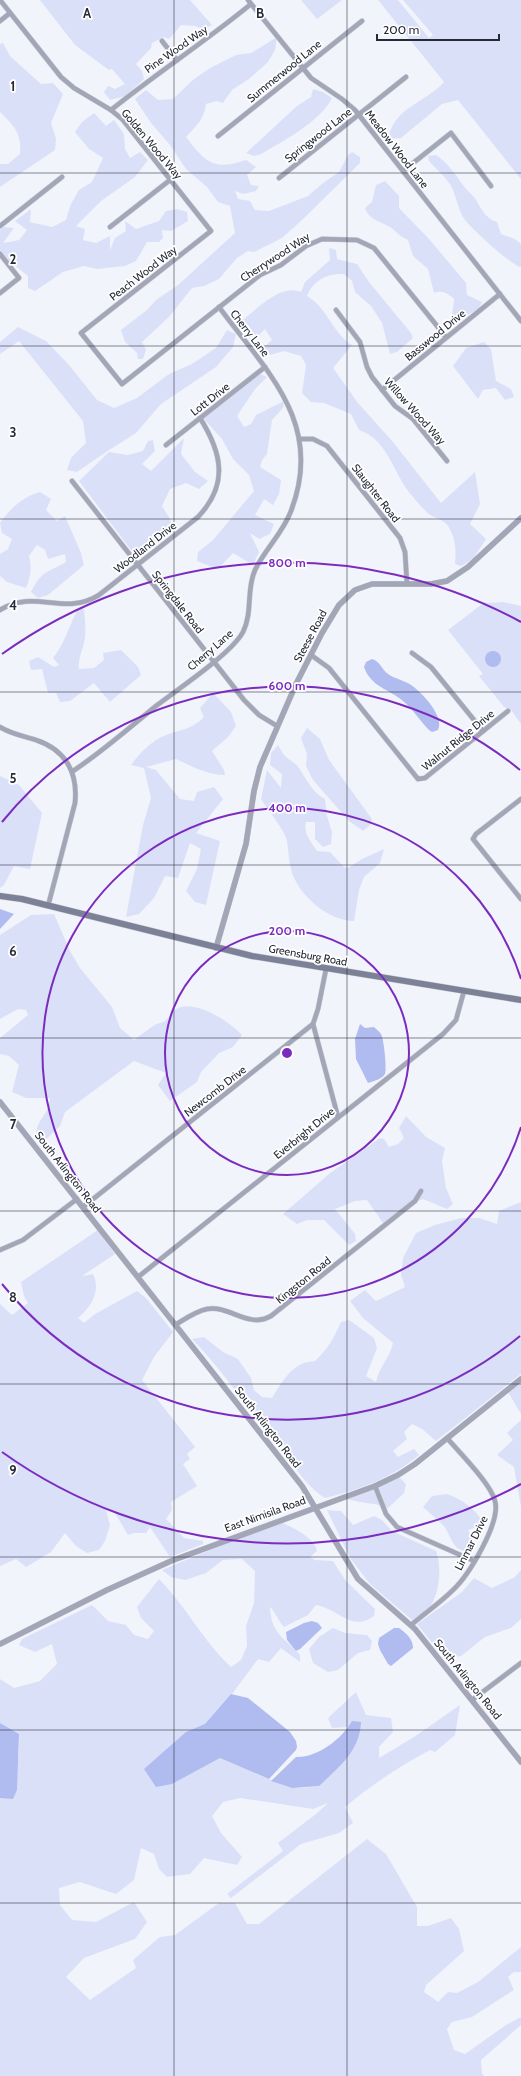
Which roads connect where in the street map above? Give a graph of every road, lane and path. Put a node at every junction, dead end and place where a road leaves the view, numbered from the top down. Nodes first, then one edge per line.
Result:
1 (0, 0) edge
2 (250, 2) edge
3 (10, 13) junction
4 (0, 21) edge
5 (362, 21) dead end
6 (162, 41) dead end
7 (177, 60) junction
8 (302, 68) junction
9 (406, 77) dead end
10 (111, 110) junction
11 (359, 115) junction
12 (218, 136) dead end
13 (403, 171) junction
14 (62, 177) dead end
15 (279, 178) dead end
16 (170, 180) junction
17 (491, 186) dead end
18 (0, 226) edge
19 (110, 227) dead end
20 (202, 238) joint
21 (0, 254) edge
22 (0, 292) edge
23 (500, 294) junction
24 (219, 307) junction
25 (336, 310) dead end
26 (521, 321) edge
27 (446, 337) junction
28 (265, 367) junction
29 (126, 381) joint
30 (382, 390) junction
31 (200, 418) junction
32 (299, 439) junction
33 (166, 445) dead end
34 (447, 461) dead end
35 (72, 481) dead end
36 (521, 518) edge
37 (138, 565) junction
38 (407, 584) junction
39 (0, 610) edge
40 (412, 653) dead end
41 (311, 655) junction
42 (214, 661) junction
43 (508, 711) dead end
44 (277, 726) junction
45 (0, 727) edge
46 (483, 731) junction
47 (72, 771) junction
48 (521, 799) edge
49 (0, 896) edge
50 (521, 899) edge
51 (48, 906) junction
52 (216, 948) junction
53 (326, 969) junction
54 (464, 991) junction
55 (521, 1000) edge
56 (313, 1024) junction
57 (0, 1102) edge
58 (338, 1117) junction
59 (421, 1191) dead end
60 (77, 1199) junction
61 (83, 1207) junction
62 (0, 1250) edge
63 (138, 1277) junction
64 (175, 1325) junction
65 (521, 1379) edge
66 (446, 1438) junction
67 (375, 1486) junction
68 (315, 1506) junction
69 (474, 1561) junction
70 (411, 1625) junction
71 (0, 1644) edge
72 (521, 1663) edge
73 (472, 1700) junction
74 (521, 1762) edge

1 - 3 street, Golden Wood Way
2 - 7 street, Pine Wood Way
2 - 8 street, Meadow Wood Lane
3 - 4 street
3 - 10 street, Golden Wood Way
5 - 8 street, Summerwood Lane
6 - 7 street
7 - 10 street, Pine Wood Way
8 - 11 street, Meadow Wood Lane
8 - 12 street, Summerwood Lane
9 - 11 street, Springwood Lane
10 - 16 street, Golden Wood Way
11 - 13 street, Meadow Wood Lane
11 - 15 street, Springwood Lane
13 - 17 street
13 - 23 street, Meadow Wood Lane
14 - 18 street
16 - 19 street
16 - 20 street, Golden Wood Way
20 - 29 street, Peach Wood Way
21 - 22 street
23 - 26 street, Meadow Wood Lane
23 - 27 street, Basswood Drive
24 - 27 street, Cherrywood Way
24 - 28 street, Cherry Lane
24 - 29 street, Cherrywood Way
25 - 30 street, Willow Wood Way
27 - 30 street, Basswood Drive
28 - 31 street, Lott Drive
28 - 32 street, Cherry Lane
30 - 34 street, Willow Wood Way
31 - 33 street, Lott Drive
31 - 37 street, Woodland Drive
32 - 38 street, Slaughter Road
32 - 42 street, Cherry Lane
35 - 37 street, Springdale Road
36 - 38 street, Steese Road
37 - 39 street, Woodland Drive
37 - 42 street, Springdale Road
38 - 41 street, Steese Road
40 - 46 street
41 - 44 street, Steese Road
41 - 46 street, Walnut Ridge Drive
42 - 44 street, Springdale Road
42 - 47 street, Cherry Lane
43 - 46 street, Walnut Ridge Drive
44 - 52 street, Steese Road
45 - 47 street
47 - 51 street
48 - 50 street
49 - 51 main road, Greensburg Road
51 - 52 main road, Greensburg Road
52 - 53 main road, Greensburg Road
53 - 54 main road, Greensburg Road
53 - 56 street
54 - 55 main road, Greensburg Road
54 - 58 street, Everbright Drive
56 - 58 street
56 - 61 street, Newcomb Drive
57 - 60 street, South Arlington Road
58 - 63 street, Everbright Drive
59 - 64 street, Kingston Road
60 - 61 street, South Arlington Road
60 - 62 street
61 - 63 street, South Arlington Road
63 - 64 street, South Arlington Road
64 - 68 street, South Arlington Road
65 - 66 street, East Nimisila Road
66 - 67 street, East Nimisila Road
66 - 69 street, Linmar Drive
67 - 68 street, East Nimisila Road
67 - 69 street
68 - 70 street, South Arlington Road
68 - 71 street, East Nimisila Road
69 - 70 street, Linmar Drive
70 - 73 street, South Arlington Road
72 - 73 street
73 - 74 street, South Arlington Road

